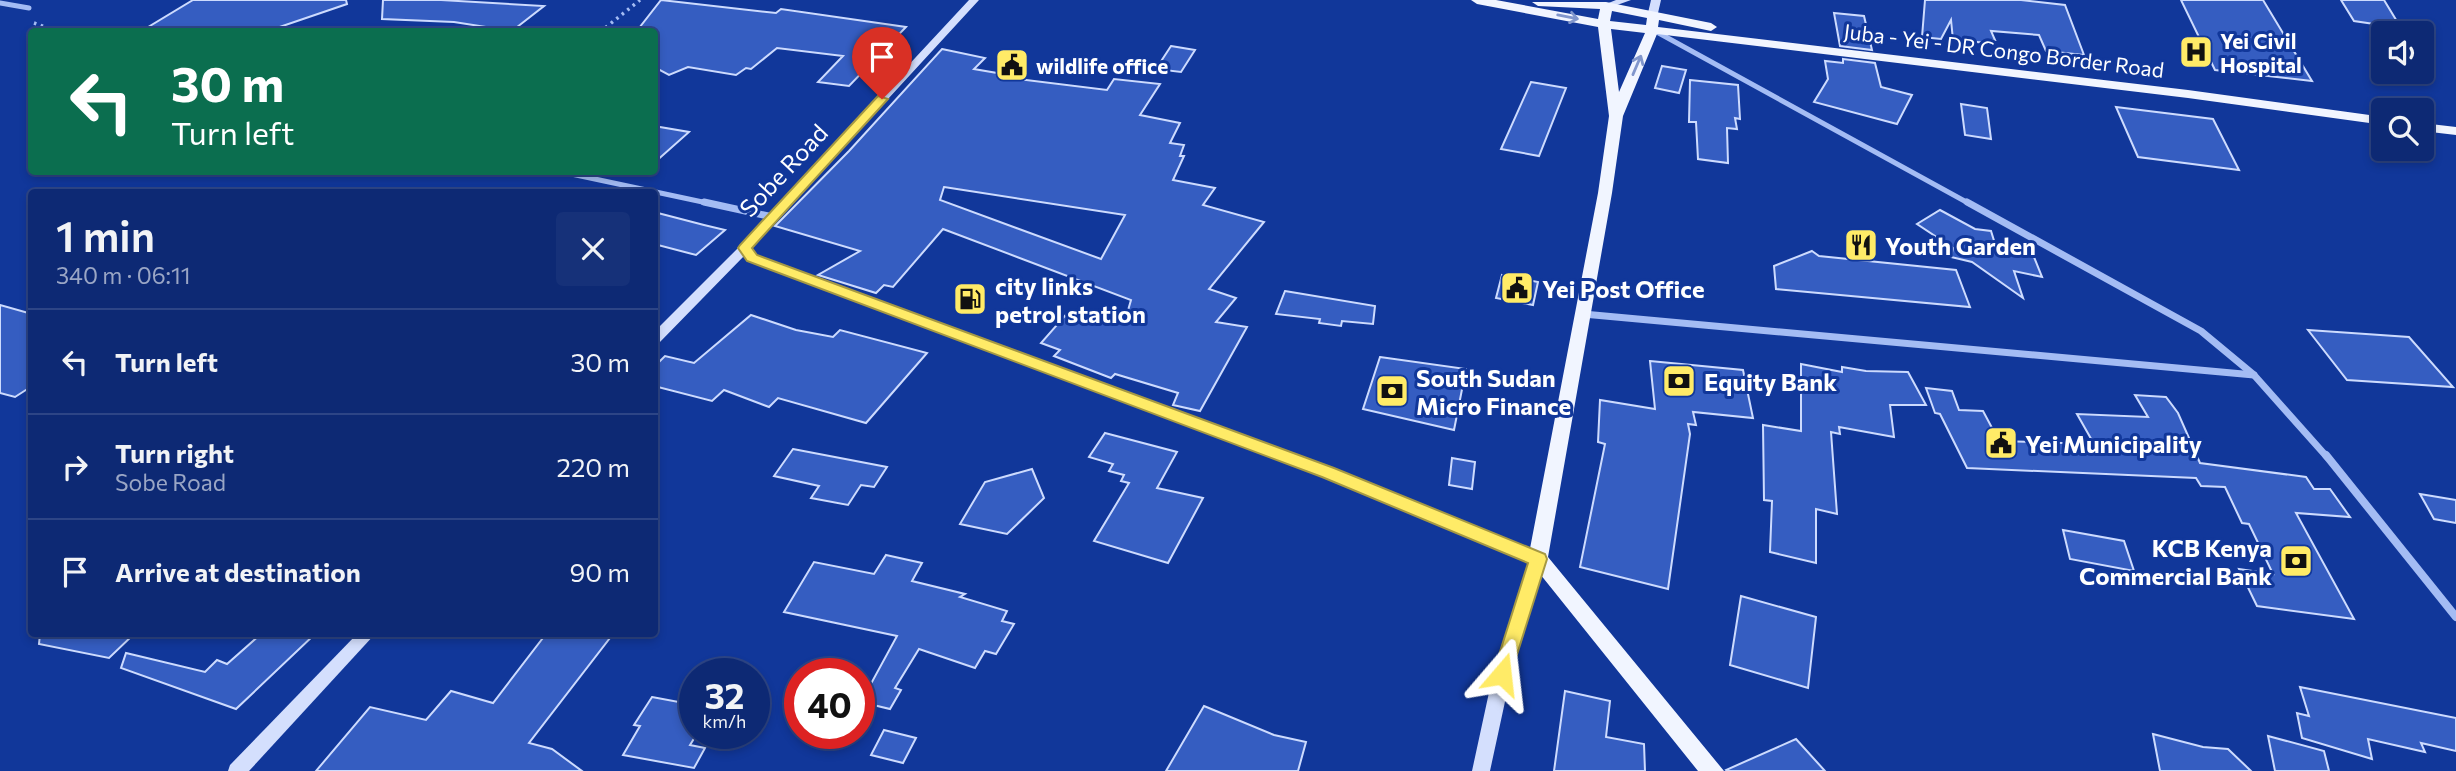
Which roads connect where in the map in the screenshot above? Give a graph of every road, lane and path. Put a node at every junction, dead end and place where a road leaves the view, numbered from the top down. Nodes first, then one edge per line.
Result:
1 (640, 0) edge
2 (974, 0) edge
3 (1477, 0) edge
4 (1503, 0) edge
5 (1626, 0) edge
6 (0, 3) edge
7 (1606, 6) junction
8 (1655, 6) edge
9 (29, 8) dead end
10 (1604, 24) junction
11 (605, 28) edge
12 (1653, 30) junction
13 (1786, 44) junction
14 (1616, 116) junction
15 (2371, 119) edge
16 (2434, 128) edge
17 (2456, 131) edge
18 (576, 175) edge
19 (642, 189) edge
20 (658, 192) edge
21 (773, 217) junction
22 (745, 248) junction
23 (1582, 314) junction
24 (658, 336) edge
25 (2254, 376) junction
26 (1538, 559) junction
27 (2456, 617) edge
28 (364, 637) edge
29 (237, 771) edge
30 (1481, 771) edge
31 (1712, 771) edge

1 - 11 path
2 - 21 street, Sobe Road
3 -> 10 main road, Juba - Yei - DR Congo Border Road
4 - 7 main road, Juba - Yei - DR Congo Border Road
5 - 7 street
6 - 9 street
7 - 8 main road, Juba - Yei - DR Congo Border Road
7 - 10 main road
8 - 12 main road
8 - 13 main road, Juba - Yei - DR Congo Border Road
10 - 12 main road, Juba - Yei - DR Congo Border Road
10 - 14 main road
12 - 13 main road, Juba - Yei - DR Congo Border Road
14 -> 12 main road
12 - 25 street
13 - 15 main road, Juba - Yei - DR Congo Border Road
14 - 23 main road
16 - 17 main road
18 - 19 street
20 - 21 street
21 - 22 street, Sobe Road
22 - 24 street, Sobe Road
22 - 26 street
23 - 25 street
23 - 26 main road
25 - 27 street
26 - 30 street
26 - 31 main road
28 - 29 street

